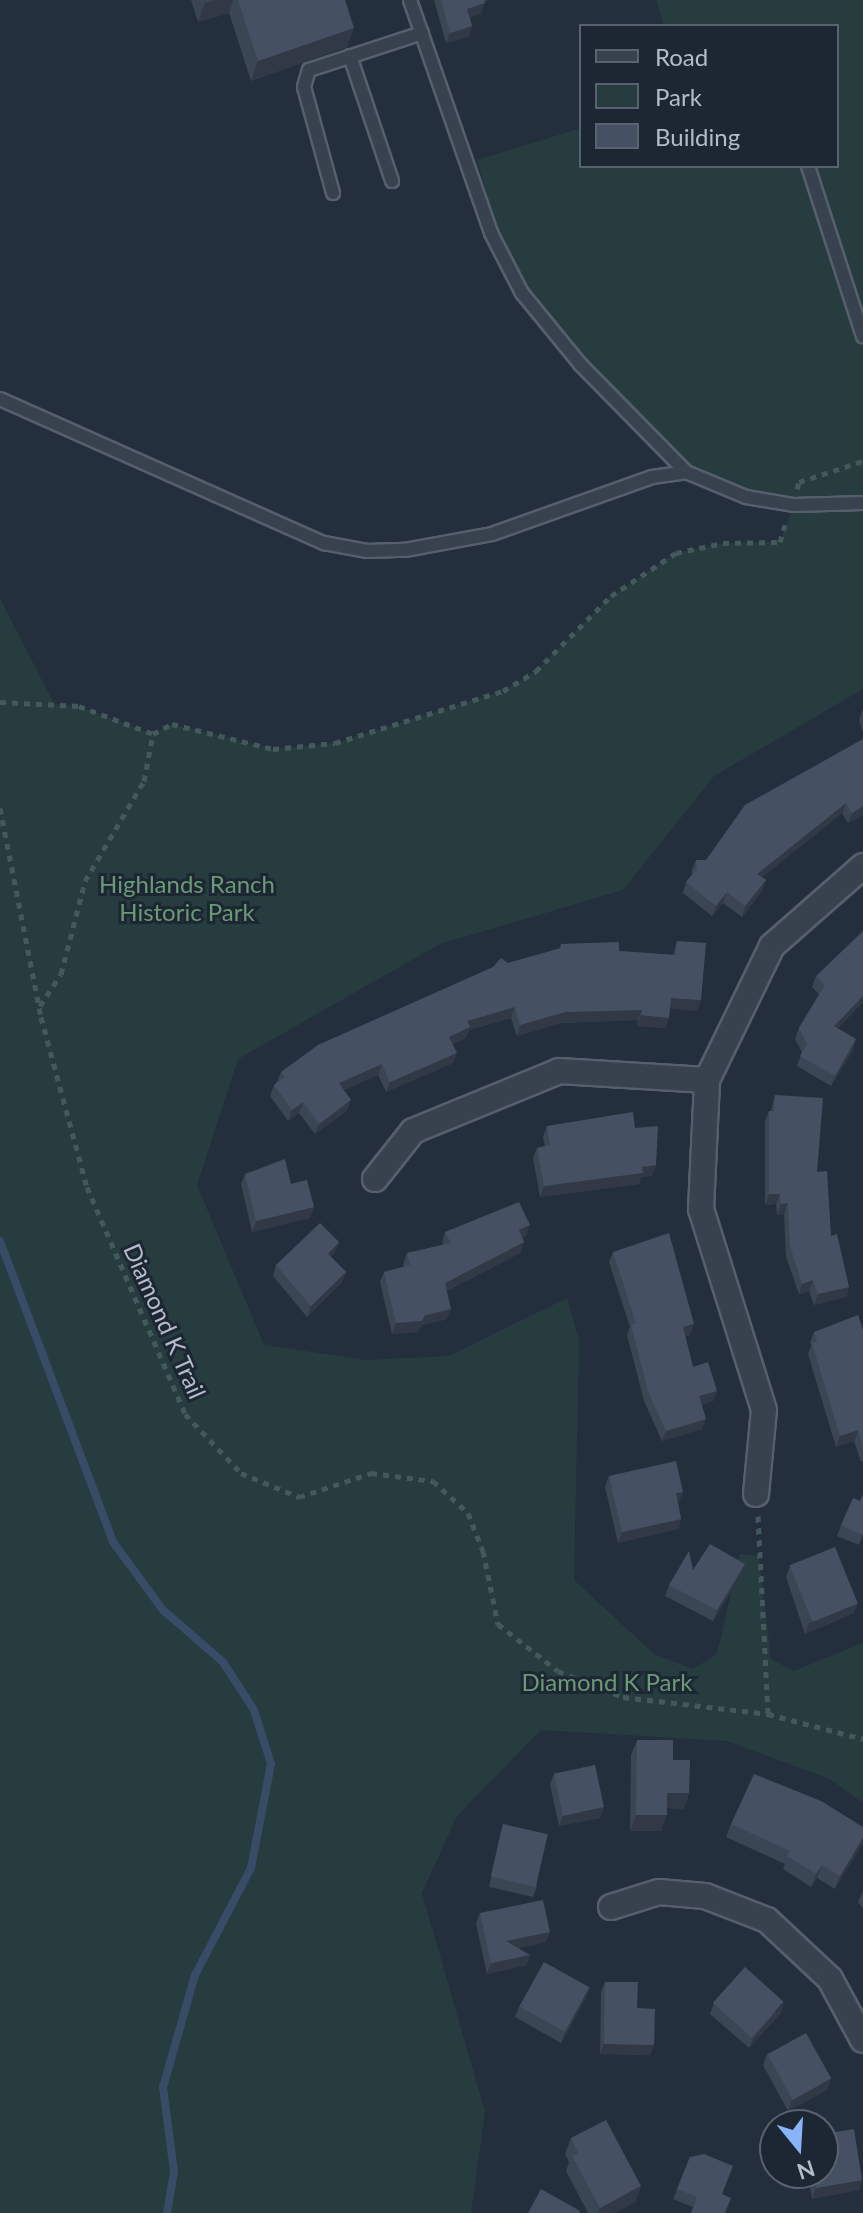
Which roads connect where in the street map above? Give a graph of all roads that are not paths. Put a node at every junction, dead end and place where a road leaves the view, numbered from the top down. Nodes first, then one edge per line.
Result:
1 (410, 0) edge
2 (422, 33) junction
3 (350, 56) junction
4 (809, 168) edge
5 (392, 181) dead end
6 (333, 193) dead end
7 (863, 336) edge
8 (0, 399) edge
9 (686, 472) junction
10 (863, 503) edge
11 (863, 866) edge
12 (707, 1080) junction
13 (375, 1179) dead end
14 (756, 1494) road end
15 (611, 1907) dead end
16 (863, 2040) edge

1 - 2 lane
2 - 3 lane
2 - 9 lane
3 - 5 lane
3 - 6 lane
4 - 7 lane
8 - 9 lane
9 - 10 lane
11 - 12 street
12 - 13 street
12 - 14 street
15 - 16 street

